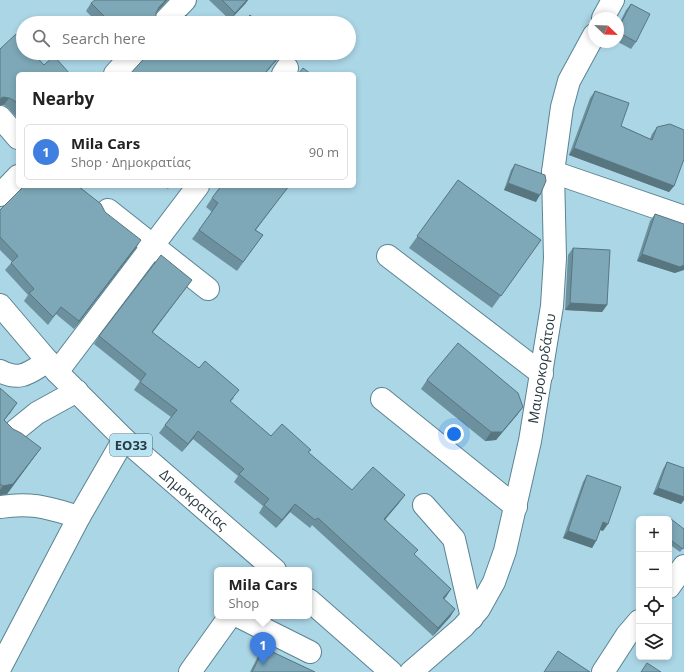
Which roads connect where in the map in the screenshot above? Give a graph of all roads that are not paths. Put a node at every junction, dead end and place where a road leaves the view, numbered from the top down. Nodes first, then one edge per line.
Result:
1 (185, 0) edge
2 (613, 0) edge
3 (606, 12) edge
4 (170, 16) edge
5 (588, 47) edge
6 (127, 60) edge
7 (116, 72) edge
8 (0, 117) edge
9 (16, 136) edge
10 (553, 172) junction
11 (16, 178) edge
12 (196, 188) edge
13 (0, 195) edge
14 (108, 210) dead end
15 (684, 217) edge
16 (153, 246) junction
17 (388, 256) dead end
18 (208, 288) dead end
19 (0, 305) edge
20 (52, 366) junction
21 (0, 371) edge
22 (542, 374) junction
23 (76, 391) junction
24 (382, 399) dead end
25 (16, 430) edge
26 (124, 439) junction
27 (424, 505) dead end
28 (0, 507) edge
29 (516, 507) junction
30 (79, 517) junction
31 (267, 567) edge
32 (312, 603) edge
33 (472, 618) junction
34 (228, 619) edge
35 (244, 619) edge
36 (636, 624) edge
37 (310, 652) dead end
38 (0, 668) edge
39 (190, 672) edge
40 (391, 672) edge
41 (411, 672) edge
42 (603, 672) edge

1 - 4 street
2 - 3 street
5 - 10 street, Μαυροκορδάτου
6 - 7 street
8 - 9 street
10 - 15 street
10 - 22 street, Μαυροκορδάτου
11 - 13 street
12 - 16 street
14 - 16 street
16 - 18 street
16 - 20 street
17 - 22 street
19 - 20 street, Δημοκρατίας / ΕΟ33
20 - 21 street
20 - 23 street, Δημοκρατίας / ΕΟ33
22 - 29 street, Μαυροκορδάτου
23 - 25 street
23 - 26 street, Δημοκρατίας / ΕΟ33
24 - 29 street
26 - 30 street
26 - 31 street, Δημοκρατίας / ΕΟ33
27 - 33 street
28 - 30 street
29 - 33 street, Μαυροκορδάτου
30 - 38 street
32 - 40 street
33 - 41 street, Μαυροκορδάτου
34 - 39 street
35 - 37 street
36 - 42 street

